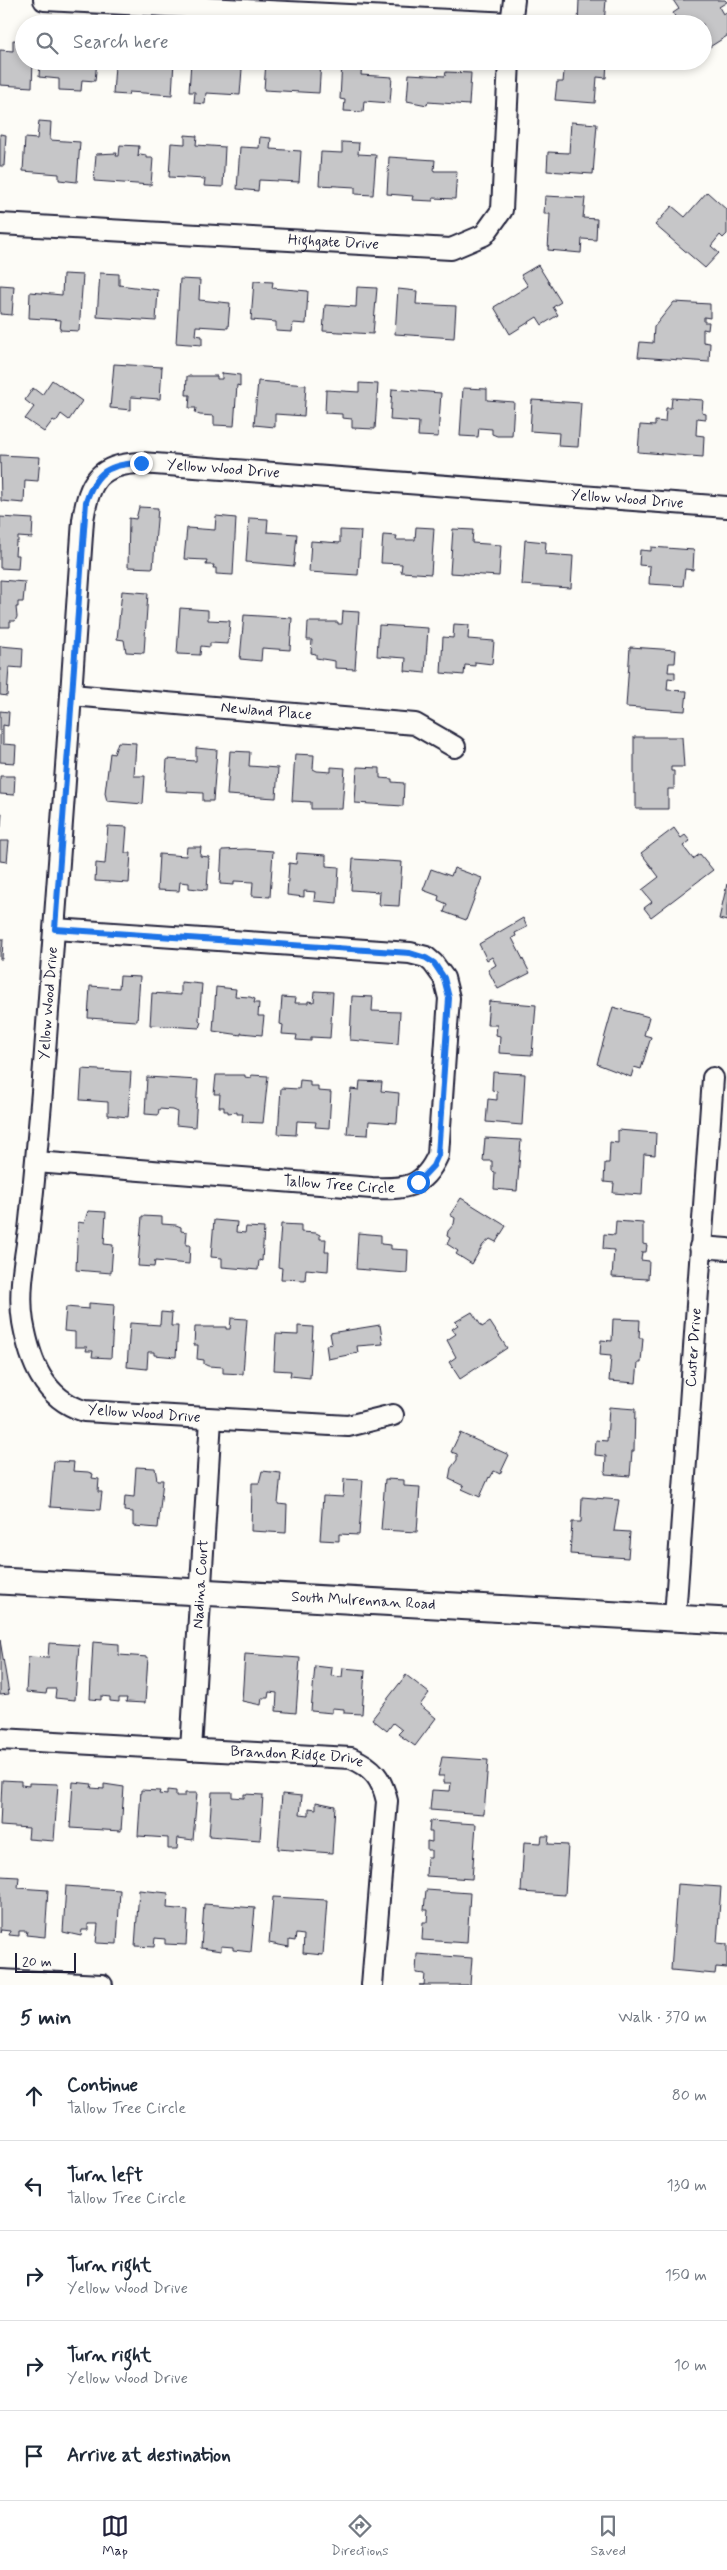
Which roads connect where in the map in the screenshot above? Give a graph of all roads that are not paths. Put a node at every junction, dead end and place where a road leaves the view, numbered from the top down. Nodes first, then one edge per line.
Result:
1 (44, 0) edge
2 (514, 0) edge
3 (349, 15) edge
4 (512, 15) edge
5 (509, 70) edge
6 (0, 224) edge
7 (727, 507) edge
8 (71, 695) junction
9 (455, 747) dead end
10 (55, 929) junction
11 (713, 1078) dead end
12 (36, 1162) junction
13 (700, 1247) junction
14 (727, 1249) edge
15 (393, 1415) dead end
16 (211, 1419) junction
17 (0, 1581) edge
18 (202, 1592) junction
19 (675, 1617) junction
20 (727, 1621) edge
21 (0, 1739) edge
22 (191, 1750) junction
23 (0, 1980) edge
24 (102, 1985) edge
25 (372, 1985) edge

1 - 3 street
2 - 4 street
5 - 6 street, Highgate Drive
7 - 8 street, Yellow Wood Drive
8 - 9 street, Newland Place
8 - 10 street, Yellow Wood Drive
10 - 12 street, Yellow Wood Drive
10 - 12 street, Tallow Tree Circle
11 - 13 street, Custer Drive
12 - 16 street, Yellow Wood Drive
13 - 14 street
13 - 19 street, Custer Drive
15 - 16 street, Yellow Wood Drive
16 - 18 street, Nadina Court
17 - 18 street, South Mulrennan Road
18 - 19 street, South Mulrennan Road
18 - 22 street, Nadina Court
19 - 20 street, South Mulrennan Road
21 - 22 street, Brandon Ridge Drive
22 - 25 street, Brandon Ridge Drive
23 - 24 street

